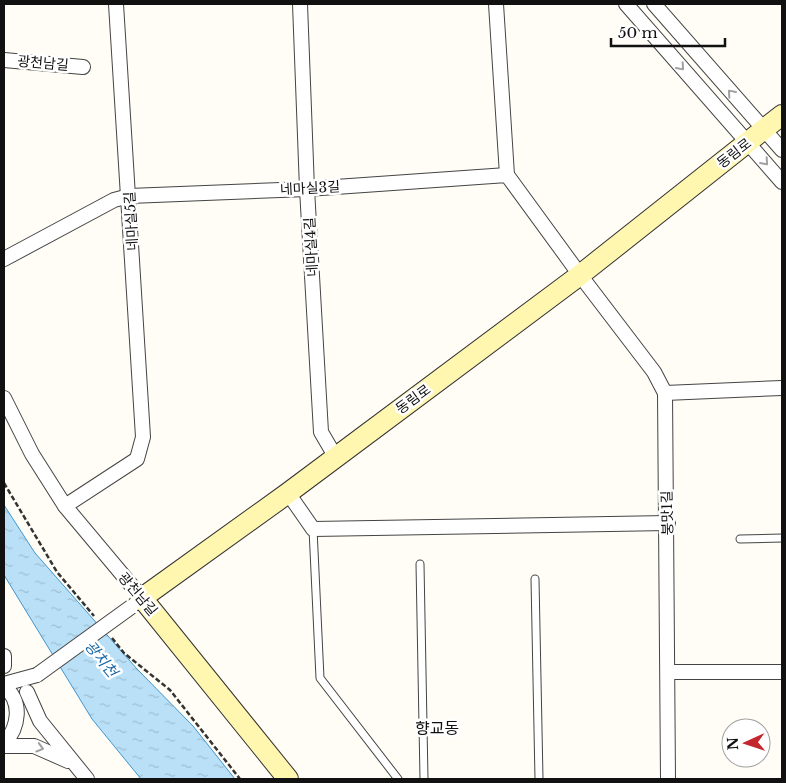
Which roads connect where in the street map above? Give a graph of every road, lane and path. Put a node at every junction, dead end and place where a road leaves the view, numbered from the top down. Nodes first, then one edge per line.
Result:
1 (116, 4) edge
2 (300, 4) edge
3 (496, 4) edge
4 (626, 4) edge
5 (654, 4) edge
6 (4, 60) edge
7 (83, 67) dead end
8 (782, 115) edge
9 (763, 130) junction
10 (747, 142) junction
11 (782, 150) edge
12 (507, 175) junction
13 (782, 182) edge
14 (307, 188) junction
15 (129, 196) junction
16 (4, 259) edge
17 (580, 275) junction
18 (782, 388) edge
19 (665, 393) junction
20 (4, 398) edge
21 (335, 456) junction
22 (288, 493) junction
23 (65, 506) junction
24 (668, 523) junction
25 (313, 529) junction
26 (782, 538) edge
27 (740, 539) dead end
28 (420, 564) dead end
29 (535, 578) dead end
30 (137, 602) junction
31 (4, 656) edge
32 (4, 666) edge
33 (668, 672) junction
34 (782, 672) edge
35 (37, 675) junction
36 (4, 685) edge
37 (27, 692) junction
38 (17, 708) junction
39 (40, 721) junction
40 (4, 745) edge
41 (73, 764) junction
42 (87, 779) edge
43 (288, 779) edge
44 (398, 779) edge
45 (424, 779) edge
46 (539, 779) edge
47 (668, 779) edge

1 - 15 street, 네마실5길
2 - 14 street, 네마실4길
3 - 12 street
4 -> 10 street
9 -> 5 street
6 - 7 street, 광천남길
8 - 9 street, 동림로
9 - 10 street, 동림로
9 - 11 street
10 -> 13 street
10 - 17 street, 동림로
12 - 14 street, 네마실3길
12 - 17 street
14 - 15 street, 네마실3길
14 - 21 street, 네마실4길
15 - 16 street, 네마실3길
15 - 23 street, 네마실5길
17 - 19 street, 붕맛1길
17 - 21 street, 동림로
18 - 19 street
19 - 24 street, 붕맛1길
20 - 23 street, 광천남길
21 - 22 street, 동림로
22 - 25 street
22 - 30 street, 동림로
23 - 30 street, 광천남길
24 - 25 street
24 - 33 street, 붕맛1길
25 - 44 lane
26 - 27 lane
28 - 45 lane
29 - 46 lane
30 - 35 street, 동림로, bridge
30 - 43 street, 광천남길
31 - 32 street
33 - 34 street
33 - 47 street, 붕맛1길
35 - 36 street
35 - 37 street
36 - 38 street
37 - 38 street
37 - 39 street
38 - 39 street
38 - 40 street
39 - 41 street
40 -> 41 street
41 - 42 street

